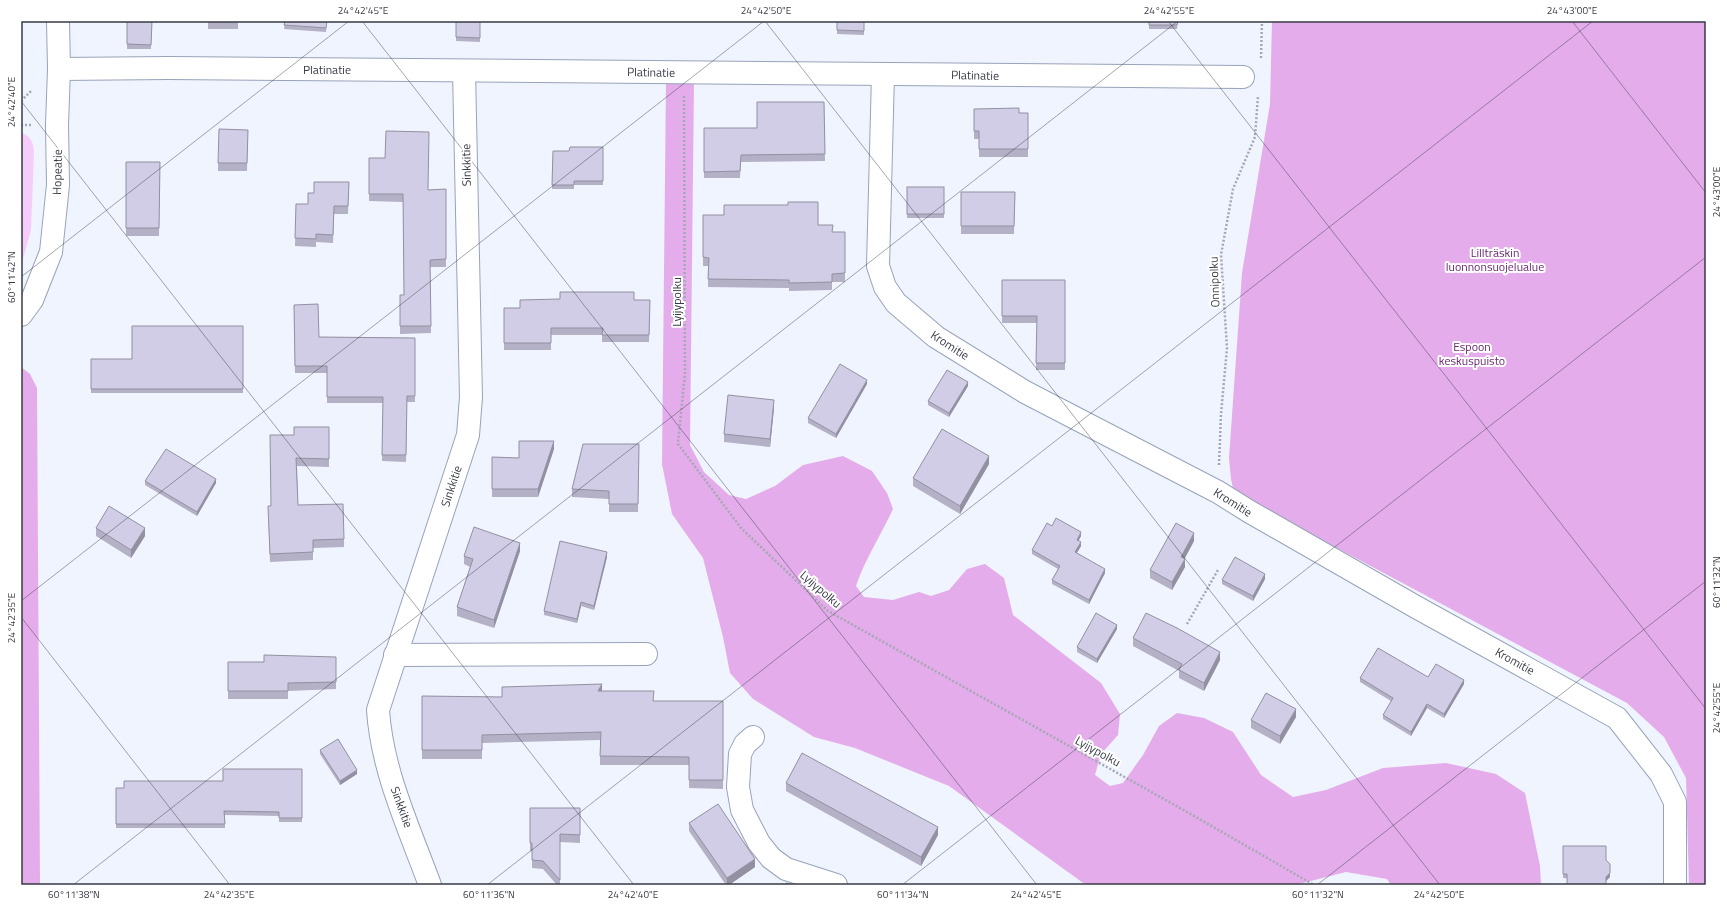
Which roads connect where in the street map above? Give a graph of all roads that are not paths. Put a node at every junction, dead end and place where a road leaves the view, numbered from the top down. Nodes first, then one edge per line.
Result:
1 (58, 21) edge
2 (59, 69) junction
3 (464, 71) junction
4 (883, 74) junction
5 (1243, 77) dead end
6 (21, 315) edge
7 (646, 654) dead end
8 (395, 655) junction
9 (753, 737) dead end
10 (430, 885) edge
11 (836, 885) edge
12 (1675, 885) edge

1 - 2 street, Hopeatie
2 - 3 street, Platinatie
2 - 6 street, Hopeatie
3 - 4 street, Platinatie
3 - 8 street, Sinkkitie
4 - 5 street, Platinatie
4 - 12 street, Kromitie
7 - 8 street
8 - 10 street, Sinkkitie
9 - 11 street

